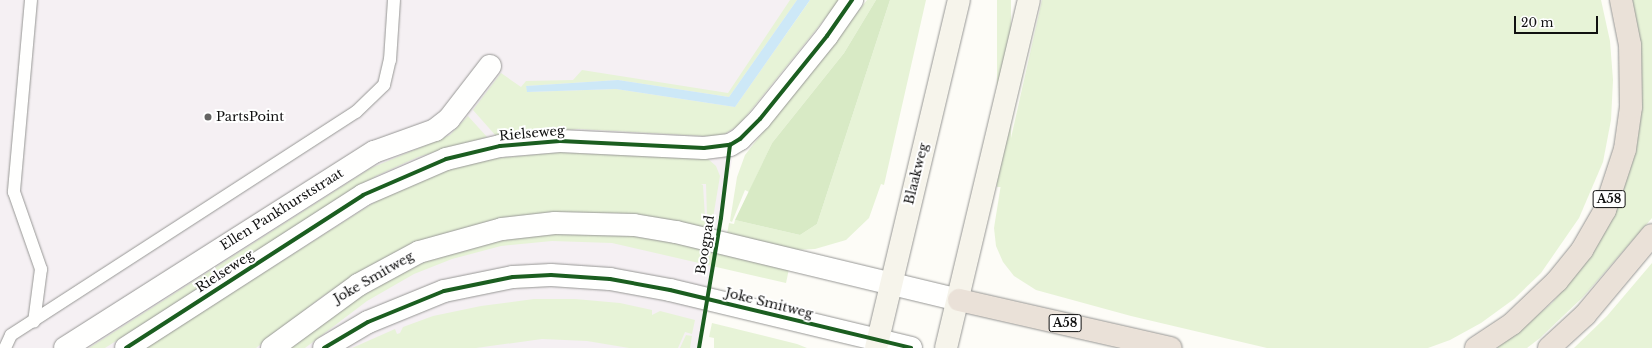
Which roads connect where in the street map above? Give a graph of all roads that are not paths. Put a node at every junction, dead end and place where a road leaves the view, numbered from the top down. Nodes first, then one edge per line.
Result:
1 (31, 0) edge
2 (394, 0) edge
3 (852, 0) edge
4 (959, 0) edge
5 (1029, 0) edge
6 (1621, 0) edge
7 (490, 66) dead end
8 (1652, 235) edge
9 (892, 282) junction
10 (959, 300) junction
11 (34, 322) junction
12 (877, 344) edge
13 (5, 348) edge
14 (65, 348) edge
15 (126, 348) edge
16 (272, 348) edge
17 (324, 348) edge
18 (911, 348) edge
19 (946, 348) edge
20 (1172, 348) edge
21 (1476, 348) edge
22 (1549, 348) edge

1 - 11 lane
2 - 11 lane
3 - 15 street, Rielseweg
4 - 9 main road, Blaakweg
5 - 10 main road
6 - 21 highway, A58
7 - 14 street, Ellen Pankhurststraat
8 - 22 highway
9 - 10 street, Joke Smitweg
9 - 12 main road, Blaakweg
9 - 16 street, Joke Smitweg
10 - 19 main road
10 - 20 highway, A58
11 - 13 lane
12 - 17 street, Joke Smitweg
12 - 18 street, Joke Smitweg

